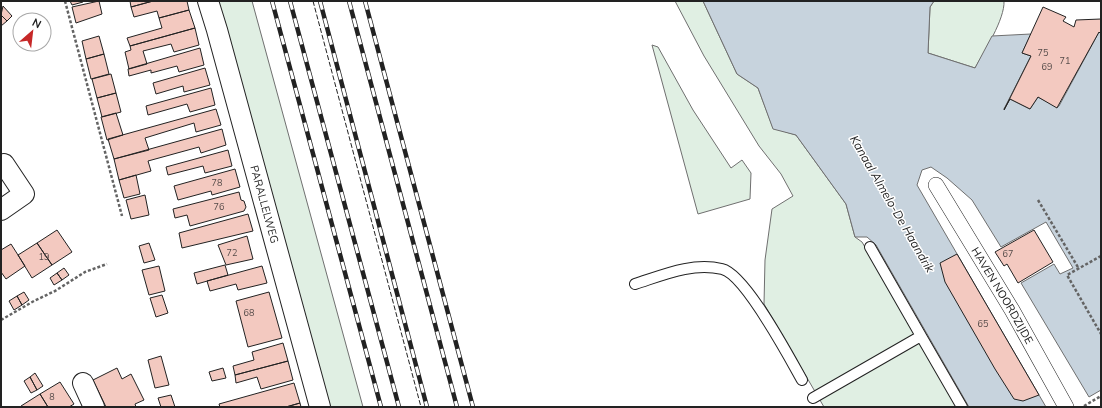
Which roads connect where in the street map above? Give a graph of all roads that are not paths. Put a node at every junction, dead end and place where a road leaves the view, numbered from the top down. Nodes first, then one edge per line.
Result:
1 (208, 1) edge
2 (4, 164) dead end
3 (936, 185) dead end
4 (1, 210) edge
5 (870, 247) dead end
6 (635, 284) dead end
7 (921, 336) junction
8 (802, 380) dead end
9 (83, 383) dead end
10 (813, 398) dead end
11 (94, 407) edge
12 (320, 407) edge
13 (962, 407) edge
14 (1066, 407) edge

1 - 12 street, PARALLELWEG
2 - 4 street
3 - 14 street, HAVEN NOORDZIJDE
5 - 7 lane
6 - 8 lane
7 - 10 lane
7 - 13 lane
9 - 11 street

